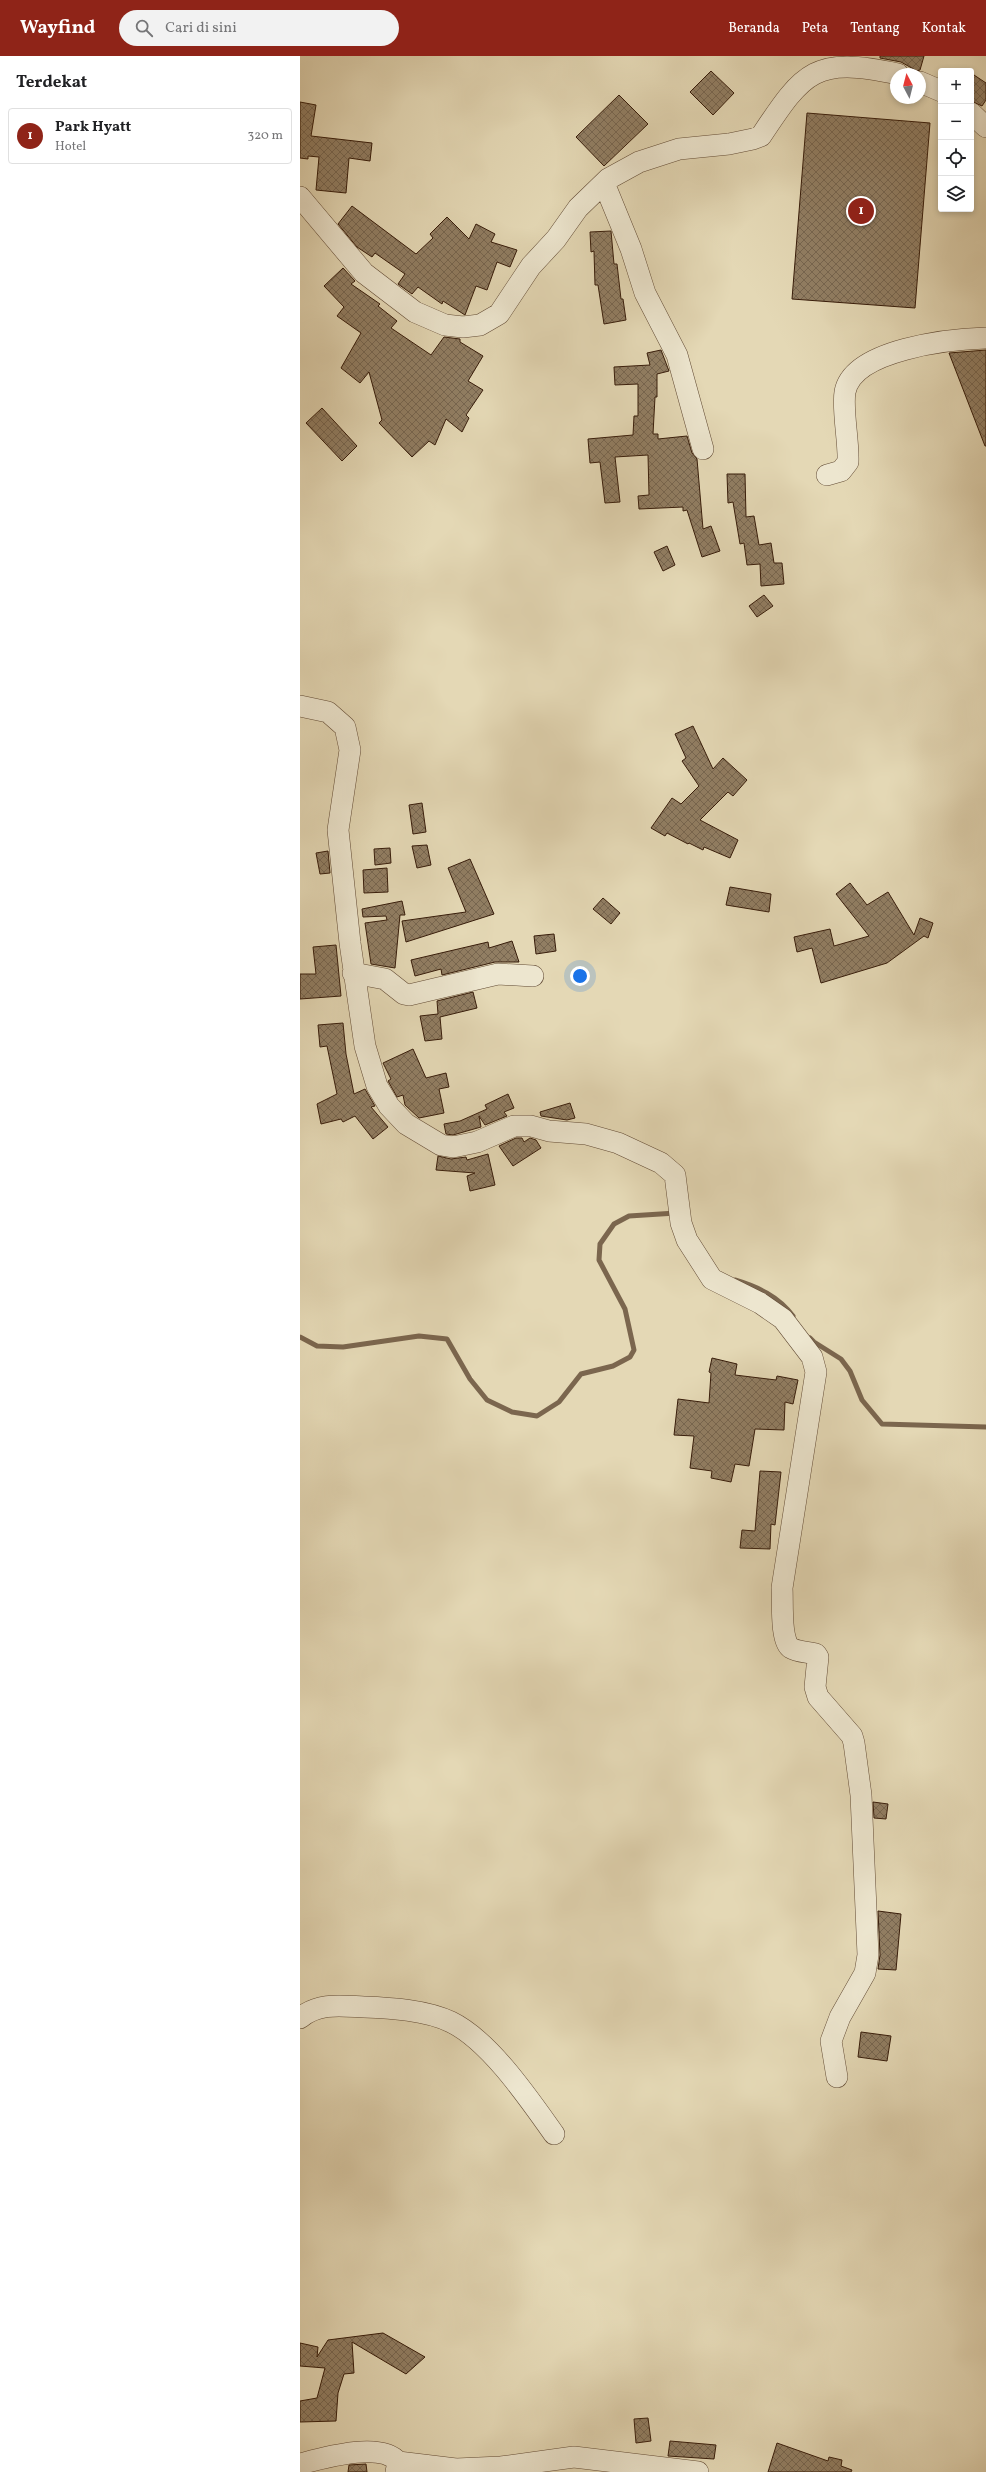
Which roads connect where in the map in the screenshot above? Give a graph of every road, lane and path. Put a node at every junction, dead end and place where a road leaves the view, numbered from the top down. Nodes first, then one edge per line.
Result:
1 (890, 72) edge
2 (926, 85) edge
3 (938, 90) edge
4 (974, 116) edge
5 (986, 127) edge
6 (604, 184) junction
7 (300, 197) edge
8 (986, 338) edge
9 (703, 448) dead end
10 (827, 475) dead end
11 (300, 706) edge
12 (353, 973) junction
13 (533, 976) dead end
14 (300, 2018) edge
15 (837, 2077) dead end
16 (554, 2134) dead end
17 (300, 2464) edge
18 (397, 2467) edge
19 (698, 2472) edge

1 - 6 street
2 - 3 street
4 - 5 street
6 - 7 street
6 - 9 street
8 - 10 street
11 - 12 street
12 - 13 street
12 - 15 street
14 - 16 street
17 - 18 street
18 - 19 street

